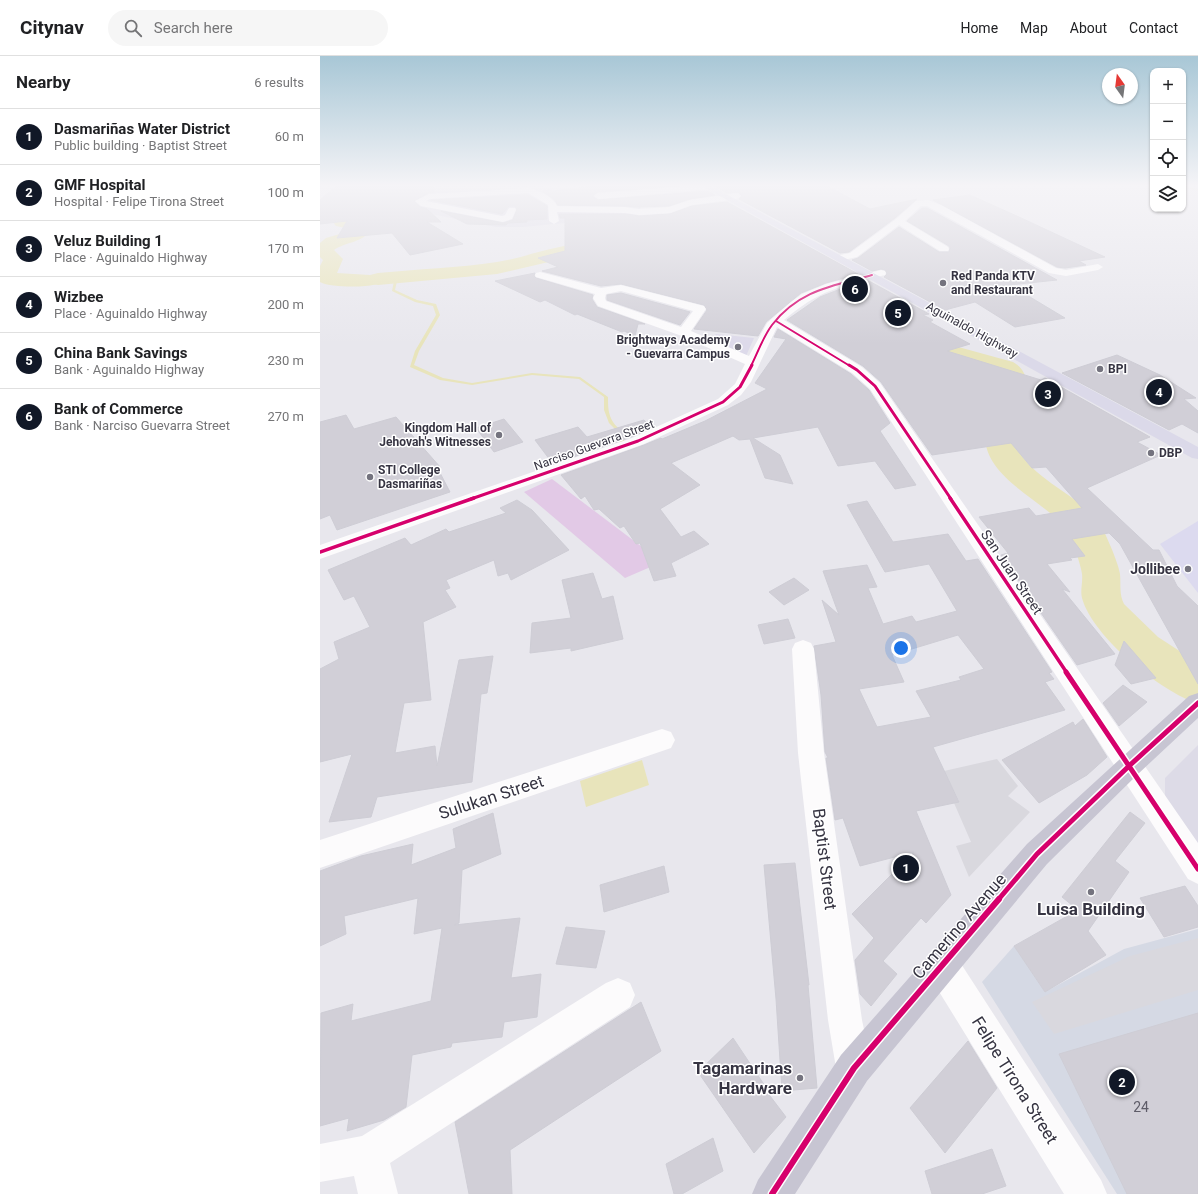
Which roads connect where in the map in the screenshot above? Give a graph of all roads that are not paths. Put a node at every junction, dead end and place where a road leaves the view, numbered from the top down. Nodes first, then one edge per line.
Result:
1 (809, 238) edge
2 (876, 238) edge
3 (926, 238) edge
4 (993, 238) edge
5 (944, 249) dead end
6 (843, 257) junction
7 (1098, 267) dead end
8 (876, 274) junction
9 (540, 275) dead end
10 (601, 292) junction
11 (776, 321) junction
12 (684, 332) junction
13 (752, 362) junction
14 (1163, 428) junction
15 (1198, 440) edge
16 (1198, 454) edge
17 (320, 552) edge
18 (803, 649) dead end
19 (1195, 706) edge
20 (662, 740) dead end
21 (1129, 766) junction
22 (320, 854) edge
23 (1198, 869) edge
24 (942, 965) junction
25 (618, 994) dead end
26 (854, 1068) junction
27 (369, 1154) junction
28 (320, 1163) edge
29 (378, 1194) edge
30 (772, 1194) edge
31 (1087, 1194) edge

1 - 6 highway, Aguinaldo Highway
2 - 6 street
3 - 5 street
4 - 7 street
6 - 8 highway, Aguinaldo Highway
8 - 11 street, Narciso Guevarra Street
8 - 14 highway, Aguinaldo Highway
9 - 10 street
10 - 12 street
10 - 12 street
11 - 13 street, Narciso Guevarra Street
11 - 21 street, San Juan Street
12 - 13 street
13 - 17 street, Narciso Guevarra Street
14 - 15 highway, Aguinaldo Highway
14 - 16 highway, Aguinaldo Highway
18 - 26 street, Baptist Street
19 - 21 main road, Camerino Avenue
20 - 22 street, Sulukan Street
21 - 23 street, San Juan Street
21 - 24 main road, Camerino Avenue
24 - 26 main road, Camerino Avenue
24 - 31 street, Felipe Tirona Street
25 - 27 street
26 - 30 main road, Camerino Avenue
27 - 28 street
27 - 29 street

